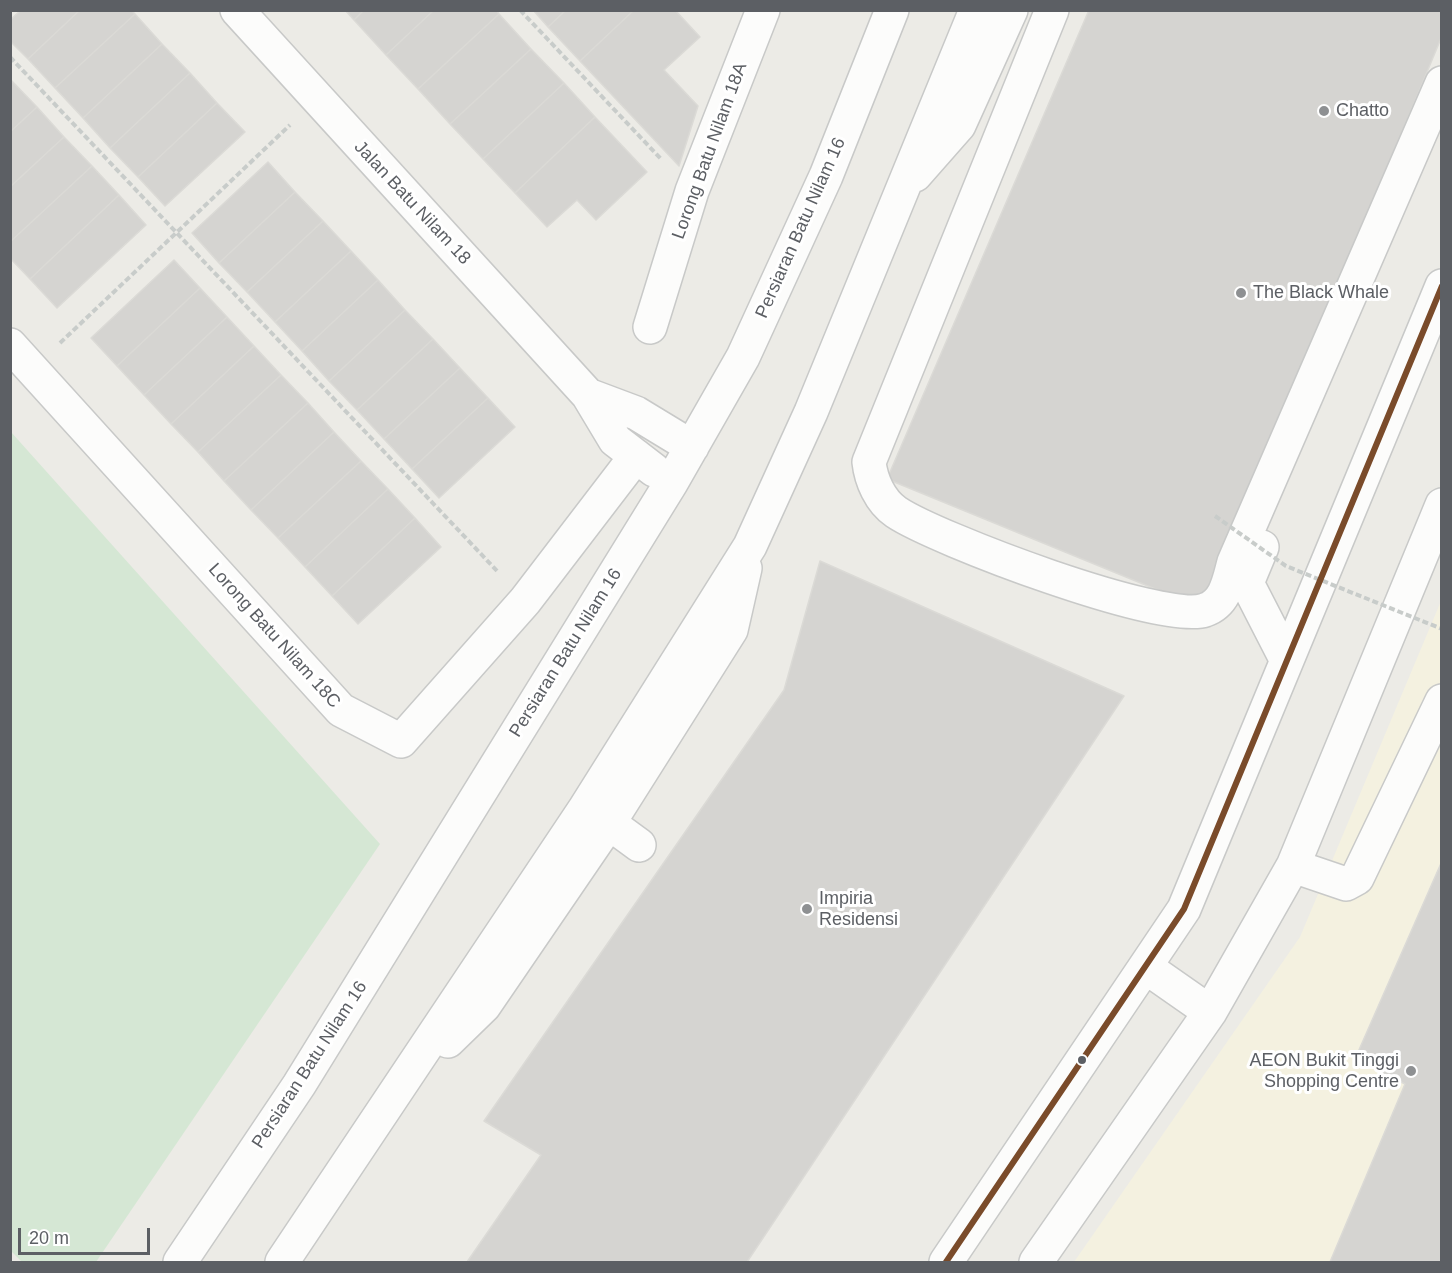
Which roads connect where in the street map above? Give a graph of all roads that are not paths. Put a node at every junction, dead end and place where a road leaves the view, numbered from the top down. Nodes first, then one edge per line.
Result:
1 (237, 10) edge
2 (763, 10) edge
3 (892, 10) edge
4 (976, 10) edge
5 (1011, 10) edge
6 (1052, 10) edge
7 (1442, 83) edge
8 (901, 190) junction
9 (1442, 286) edge
10 (650, 327) dead end
11 (10, 345) edge
12 (588, 395) junction
13 (1306, 399) junction
14 (692, 447) junction
15 (636, 456) junction
16 (671, 483) junction
17 (1442, 505) edge
18 (750, 546) junction
19 (1286, 659) junction
20 (1442, 701) edge
21 (609, 824) junction
22 (639, 845) dead end
23 (1293, 866) junction
24 (1147, 968) junction
25 (1210, 1012) junction
26 (404, 1084) junction
27 (180, 1263) edge
28 (282, 1263) edge
29 (946, 1263) edge
30 (1036, 1263) edge

1 - 12 street, Jalan Batu Nilam 18
2 - 10 street, Lorong Batu Nilam 18A
3 - 14 street, Persiaran Batu Nilam 16
4 - 8 street
5 - 8 street
6 - 13 street
7 - 13 street
8 - 18 street
9 - 19 street
11 - 15 street, Lorong Batu Nilam 18C
12 - 14 street, Jalan Batu Nilam 18
12 - 15 street, Jalan Batu Nilam 18
13 - 19 street
14 - 16 street, Persiaran Batu Nilam 16
15 - 16 street, Jalan Batu Nilam 18
16 - 27 street, Persiaran Batu Nilam 16
17 - 23 street
18 - 21 street
18 - 26 street
19 - 24 street
20 - 23 street
21 - 22 street
21 - 26 street
23 - 25 street
24 - 25 street
24 - 29 street
25 - 30 street
26 - 28 street

